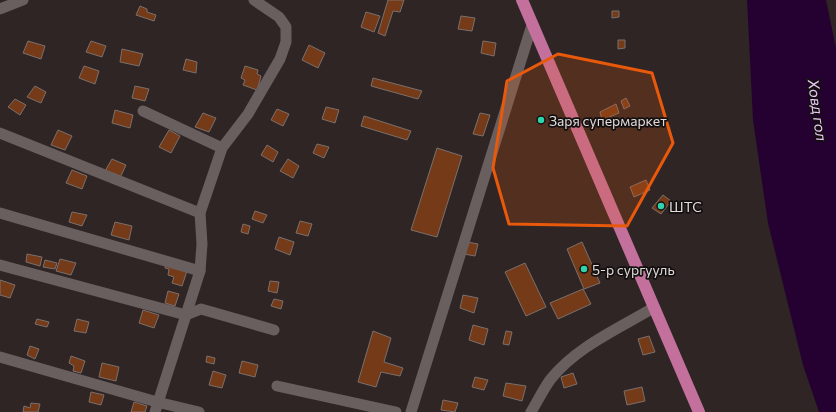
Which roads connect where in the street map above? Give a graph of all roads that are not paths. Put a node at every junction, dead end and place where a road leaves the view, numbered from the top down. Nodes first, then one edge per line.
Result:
1 (23, 0) edge
2 (254, 0) edge
3 (522, 0) edge
4 (2, 6) edge
5 (532, 25) junction
6 (143, 112) dead end
7 (0, 133) edge
8 (222, 148) junction
9 (0, 213) edge
10 (200, 213) junction
11 (0, 265) edge
12 (200, 271) junction
13 (653, 308) junction
14 (186, 315) junction
15 (274, 330) dead end
16 (0, 357) edge
17 (277, 386) dead end
18 (156, 407) edge
19 (199, 412) edge
20 (396, 412) edge
21 (411, 412) edge
22 (531, 412) edge
23 (699, 412) edge

1 - 4 street
2 - 8 street
3 - 5 highway
5 - 13 highway
5 - 21 street
6 - 8 street
7 - 10 street
8 - 10 street
9 - 12 street
10 - 12 street
11 - 14 street
12 - 14 street
13 - 22 street
13 - 23 highway
14 - 15 street
14 - 18 street
16 - 18 street
17 - 20 street
18 - 19 street

